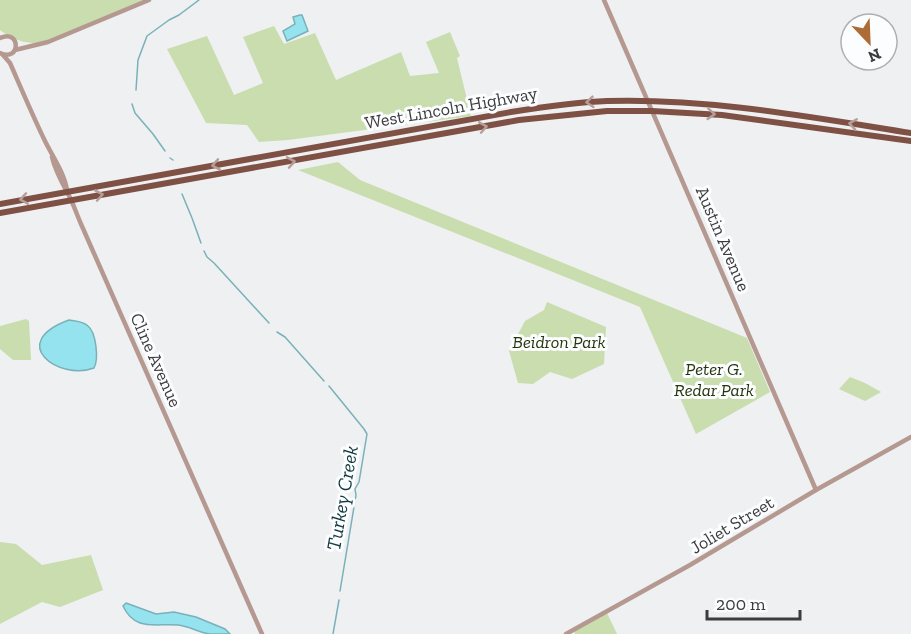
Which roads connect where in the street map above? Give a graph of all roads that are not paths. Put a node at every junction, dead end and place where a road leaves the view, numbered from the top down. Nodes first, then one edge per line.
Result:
1 (149, 0) edge
2 (603, 0) edge
3 (2, 36) edge
4 (16, 42) junction
5 (32, 46) junction
6 (14, 51) junction
7 (2, 54) edge
8 (10, 63) junction
9 (649, 102) junction
10 (652, 111) junction
11 (911, 133) edge
12 (911, 141) edge
13 (67, 192) junction
14 (71, 200) junction
15 (0, 204) edge
16 (0, 213) edge
17 (911, 437) edge
18 (816, 490) junction
19 (262, 634) edge
20 (566, 634) edge

1 - 5 street
2 - 9 street, Austin Avenue
3 - 4 street
4 - 5 street
4 - 6 street
5 - 6 street
6 - 7 street
6 - 8 street
7 - 8 street, Cline Avenue
8 - 13 street, Cline Avenue
9 - 10 street, Austin Avenue
11 -> 9 main road, West Lincoln Highway
9 -> 13 main road, West Lincoln Highway
10 -> 12 main road, West Lincoln Highway
14 -> 10 main road, West Lincoln Highway
10 - 18 street, Austin Avenue
13 - 14 street, Cline Avenue
13 -> 15 main road, West Lincoln Highway
14 - 16 main road, West Lincoln Highway
14 - 19 street, Cline Avenue
17 - 18 street, Joliet Street
18 - 20 street, Joliet Street

